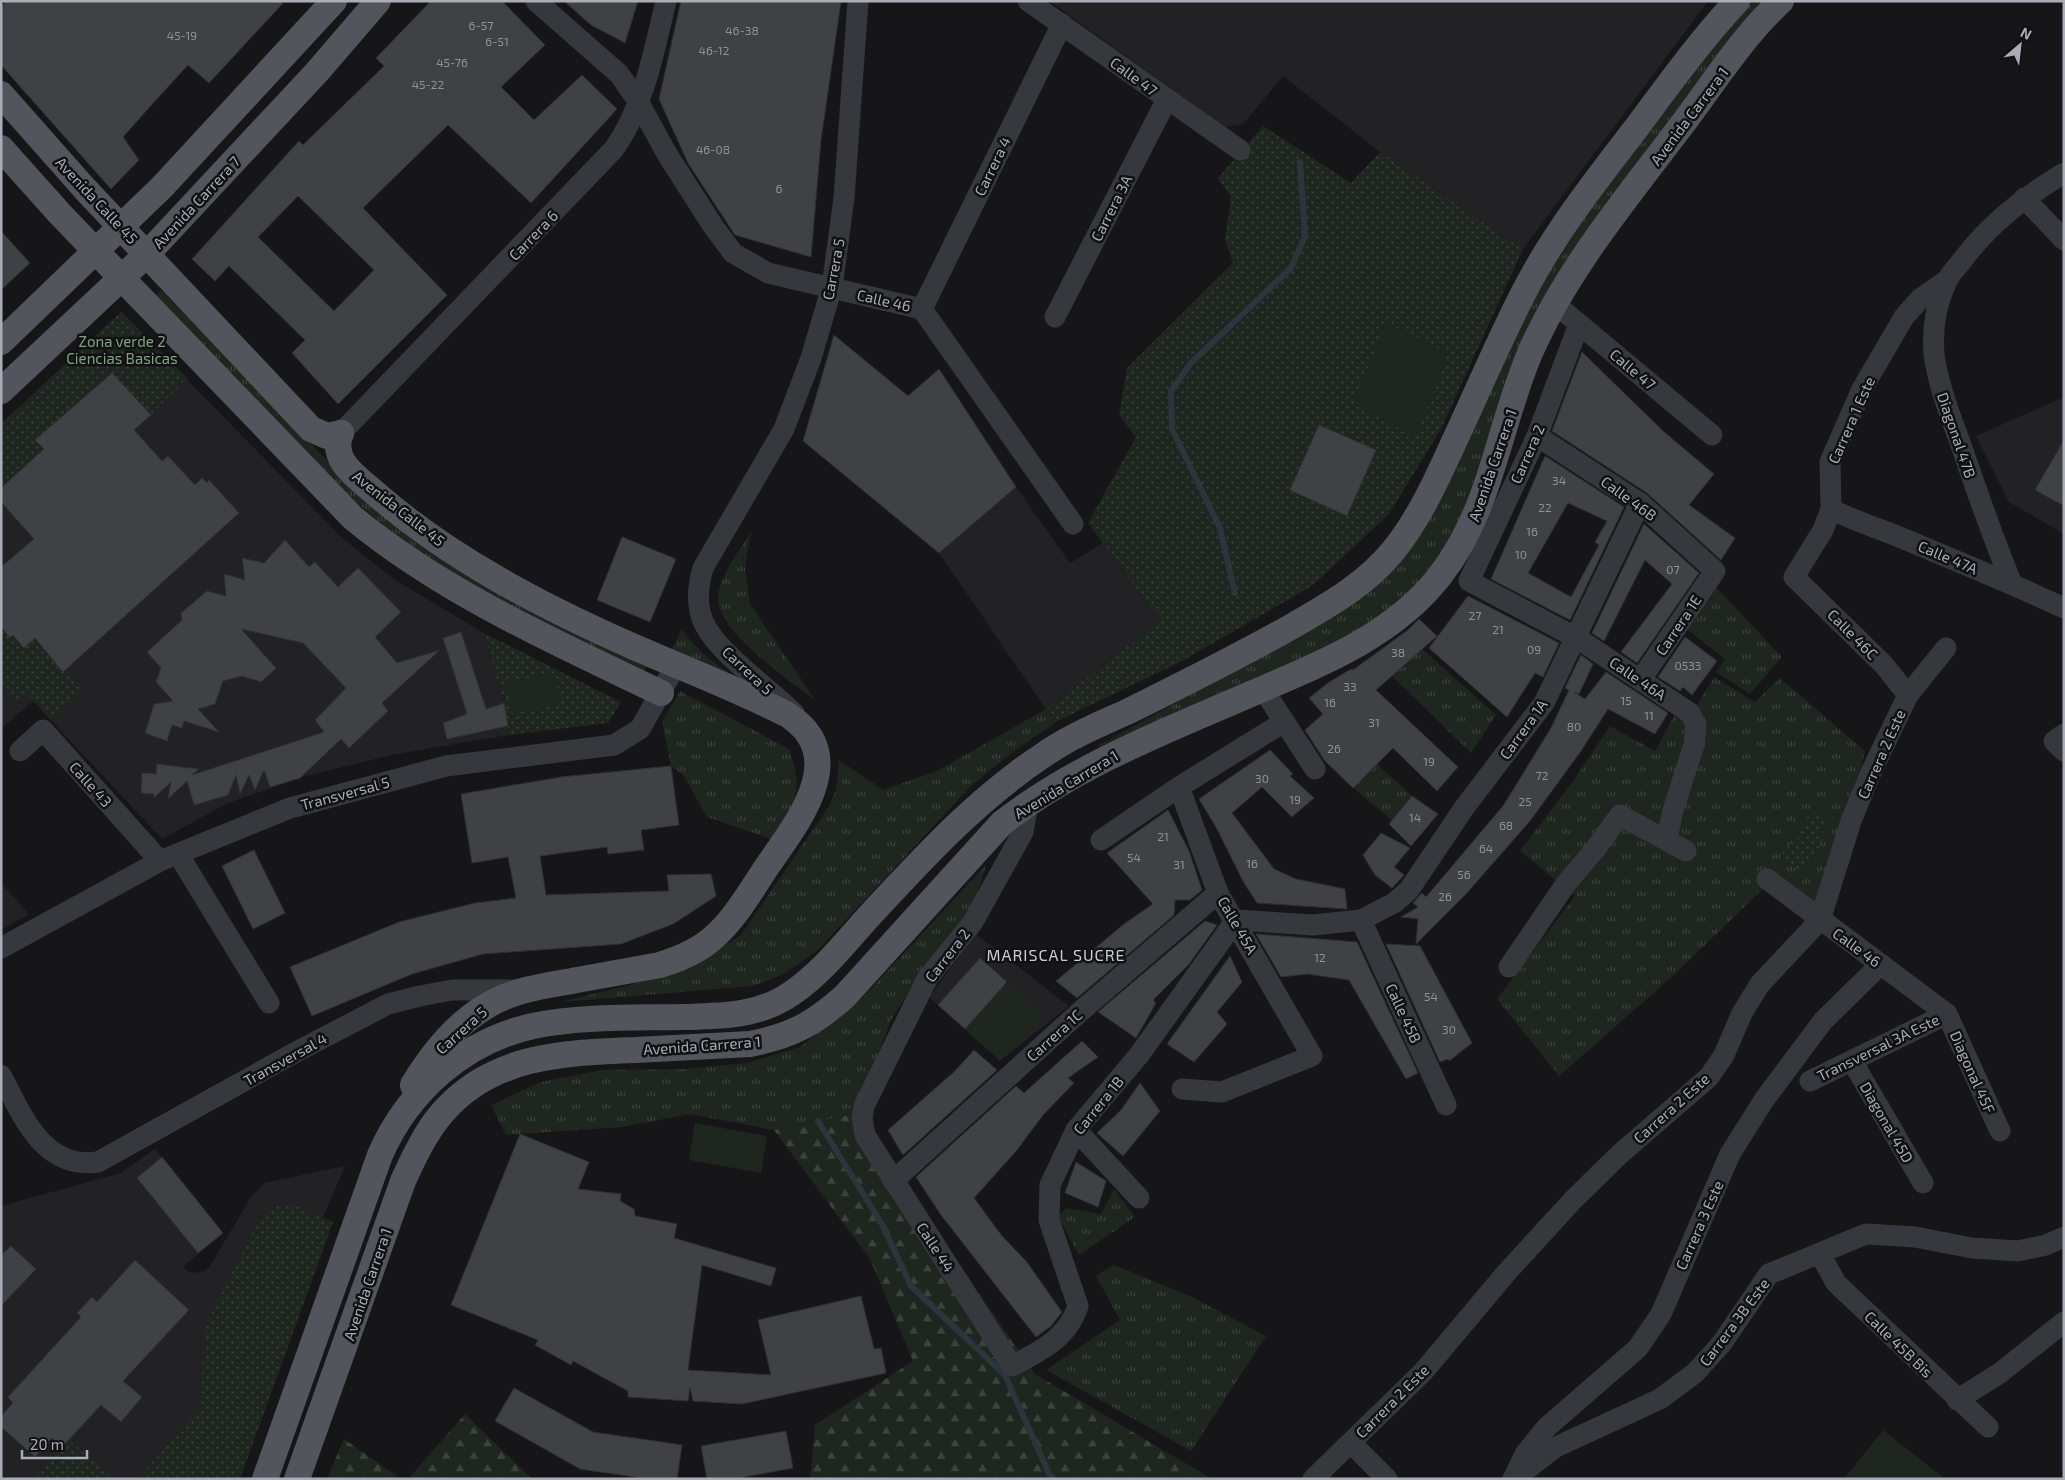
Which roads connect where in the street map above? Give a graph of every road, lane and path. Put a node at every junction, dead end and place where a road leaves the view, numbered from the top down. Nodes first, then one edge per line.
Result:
1 (334, 1) edge
2 (378, 1) edge
3 (536, 1) edge
4 (666, 1) edge
5 (858, 1) edge
6 (1028, 1) edge
7 (1736, 1) edge
8 (1781, 1) edge
9 (1062, 24) junction
10 (1, 94) edge
11 (1167, 99) junction
12 (638, 101) junction
13 (1, 148) edge
14 (1240, 150) dead end
15 (2064, 173) edge
16 (2024, 198) junction
17 (121, 227) junction
18 (2064, 240) edge
19 (97, 252) junction
20 (147, 254) junction
21 (121, 278) junction
22 (1946, 281) junction
23 (832, 287) junction
24 (1554, 303) junction
25 (922, 309) junction
26 (1055, 317) dead end
27 (1579, 324) junction
28 (1, 342) edge
29 (1, 391) edge
30 (341, 433) junction
31 (1712, 435) dead end
32 (1536, 436) junction
33 (1640, 503) junction
34 (1831, 509) junction
35 (1073, 524) dead end
36 (1715, 570) joint
37 (1794, 577) joint
38 (1469, 581) joint
39 (2012, 584) junction
40 (2064, 608) edge
41 (1577, 638) junction
42 (1946, 648) dead end
43 (676, 665) junction
44 (1641, 679) junction
45 (1263, 689) junction
46 (661, 694) junction
47 (1908, 694) junction
48 (1284, 722) junction
49 (810, 735) junction
50 (20, 751) dead end
51 (1315, 769) dead end
52 (1179, 786) junction
53 (1028, 803) junction
54 (1667, 839) junction
55 (1101, 840) dead end
56 (1686, 851) dead end
57 (169, 857) junction
58 (1767, 879) dead end
59 (1218, 892) junction
60 (1236, 920) junction
61 (1361, 920) junction
62 (1820, 920) junction
63 (1, 948) edge
64 (1881, 964) junction
65 (1509, 967) dead end
66 (524, 990) junction
67 (269, 1004) dead end
68 (1947, 1014) junction
69 (1852, 1061) junction
70 (1, 1075) edge
71 (1810, 1081) dead end
72 (1182, 1089) dead end
73 (1446, 1105) dead end
74 (864, 1106) joint
75 (393, 1126) junction
76 (1076, 1130) junction
77 (2000, 1131) dead end
78 (893, 1181) junction
79 (1923, 1183) dead end
80 (1139, 1198) dead end
81 (2064, 1237) edge
82 (1820, 1254) junction
83 (2064, 1322) edge
84 (1031, 1356) joint
85 (1957, 1400) junction
86 (1988, 1427) dead end
87 (1350, 1443) junction
88 (265, 1479) edge
89 (297, 1479) edge
90 (1313, 1479) edge
91 (1387, 1479) edge
92 (1513, 1479) edge

1 - 17 main road
2 - 20 main road, Avenida Carrera 7
3 - 12 street, Calle 46
4 - 12 street, Carrera 6
5 - 23 street, Carrera 5
6 - 9 street, Calle 47
7 - 75 main road, Avenida Carrera 1
8 - 24 main road, Avenida Carrera 1
9 - 11 street, Calle 47
9 - 25 street, Carrera 4
10 - 17 main road, Avenida Calle 45
11 - 14 street, Calle 47
11 - 26 street, Carrera 3A
12 - 23 street, Calle 46
12 - 30 street, Carrera 6
13 - 19 main road
15 - 16 street
16 - 18 street
16 - 22 street
17 - 19 main road
17 - 20 main road, Avenida Calle 45
19 - 21 main road
19 - 28 main road
20 - 21 main road, Avenida Carrera 7
20 - 30 main road, Avenida Calle 45
21 - 29 main road, Avenida Carrera 7
21 - 46 main road
22 - 34 street, Carrera 1 Este
22 - 39 street, Diagonal 47B
23 - 25 street, Calle 46
23 - 49 street, Carrera 5
24 - 27 street, Calle 47
24 - 45 main road, Avenida Carrera 1
25 - 35 street, Calle 46
27 - 31 street, Calle 47
27 - 32 street, Carrera 2
30 - 43 main road, Avenida Calle 45
32 - 33 street, Calle 46B
32 - 38 street, Carrera 2
33 - 36 street, Calle 46B
33 - 41 street, Carrera 1A
34 - 37 street, Carrera 1 Este
34 - 39 street, Calle 47A
36 - 44 street, Carrera 1E
37 - 47 street, Calle 46C
38 - 41 street, Calle 46A
39 - 40 street, Calle 47A
41 - 44 street, Calle 46A
41 - 61 street, Carrera 1A
42 - 47 street, Carrera 2 Este
43 - 46 street, Transversal 5
43 - 49 main road, Avenida Calle 45
44 - 54 street, Calle 46A
45 - 48 street
45 - 53 main road, Avenida Carrera 1
46 - 57 street, Transversal 5
47 - 62 street, Carrera 2 Este
48 - 51 street
48 - 52 street
49 - 66 main road, Carrera 5
50 - 57 street, Calle 43
52 - 55 street
52 - 59 street, Calle 45A
53 - 74 street, Carrera 2
53 - 89 main road, Avenida Carrera 1
54 - 56 street
54 - 65 street
57 - 63 street, Transversal 5
57 - 67 street, Calle 43
58 - 62 street, Calle 46
59 - 60 street, Calle 45A
59 - 78 street, Carrera 1C
60 - 61 street
60 - 72 street, Calle 45A
60 - 76 street, Carrera 1B
61 - 73 street, Calle 45B
62 - 64 street, Calle 46
62 - 87 street, Carrera 2 Este
64 - 68 street, Calle 46
64 - 92 street, Carrera 3 Este
66 - 70 street, Transversal 4
66 - 75 main road, Carrera 5
68 - 69 street, Transversal 3A Este
68 - 77 street, Diagonal 45F
69 - 71 street, Transversal 3A Este
69 - 79 street, Diagonal 45D
74 - 78 street, Calle 44
75 - 88 main road, Avenida Carrera 1
76 - 80 street
76 - 84 street, Carrera 1B
78 - 84 street, Calle 44
81 - 82 street, Carrera 3B Este
82 - 85 street, Calle 45B Bis
82 - 92 street, Carrera 3B Este
83 - 85 street
85 - 86 street, Calle 45B Bis
87 - 90 street, Carrera 2 Este
87 - 91 street

